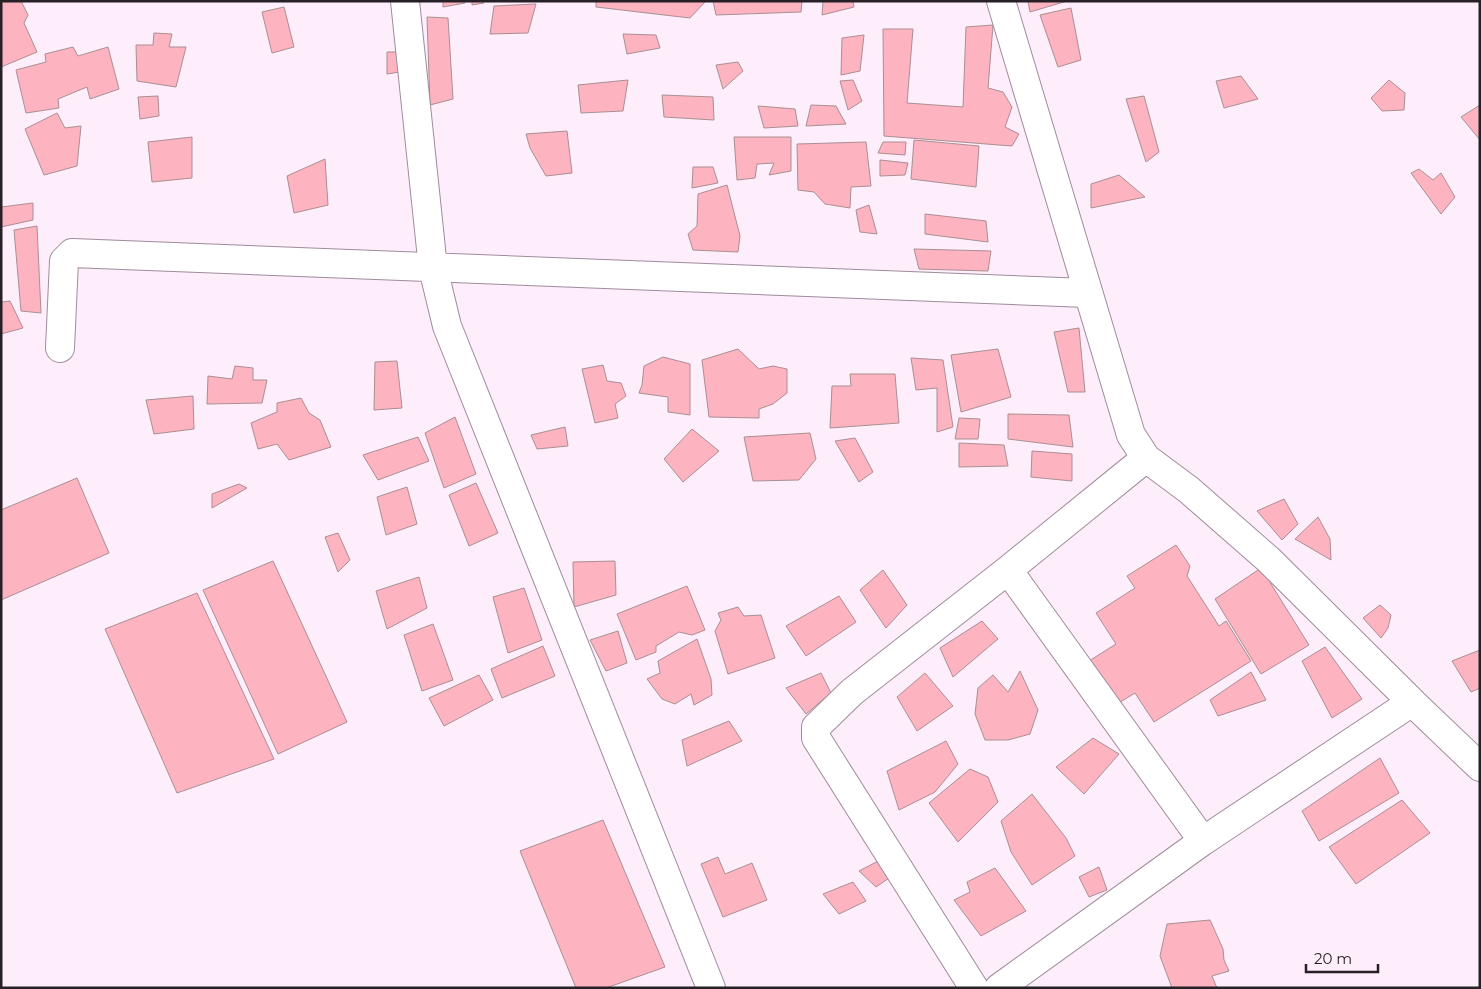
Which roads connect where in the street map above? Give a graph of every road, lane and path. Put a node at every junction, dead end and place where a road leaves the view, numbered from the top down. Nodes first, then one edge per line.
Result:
1 (405, 1) edge
2 (1001, 1) edge
3 (433, 268) junction
4 (1087, 293) junction
5 (60, 348) dead end
6 (1146, 458) junction
7 (1008, 570) junction
8 (1412, 702) junction
9 (1480, 767) edge
10 (1203, 841) junction
11 (711, 988) edge
12 (974, 988) edge
13 (999, 988) edge

1 - 3 street
2 - 4 street
3 - 4 street
3 - 5 street
3 - 11 street
4 - 6 street
6 - 7 street
6 - 8 street
7 - 10 street
7 - 12 street
8 - 9 street
8 - 10 street
10 - 13 street

